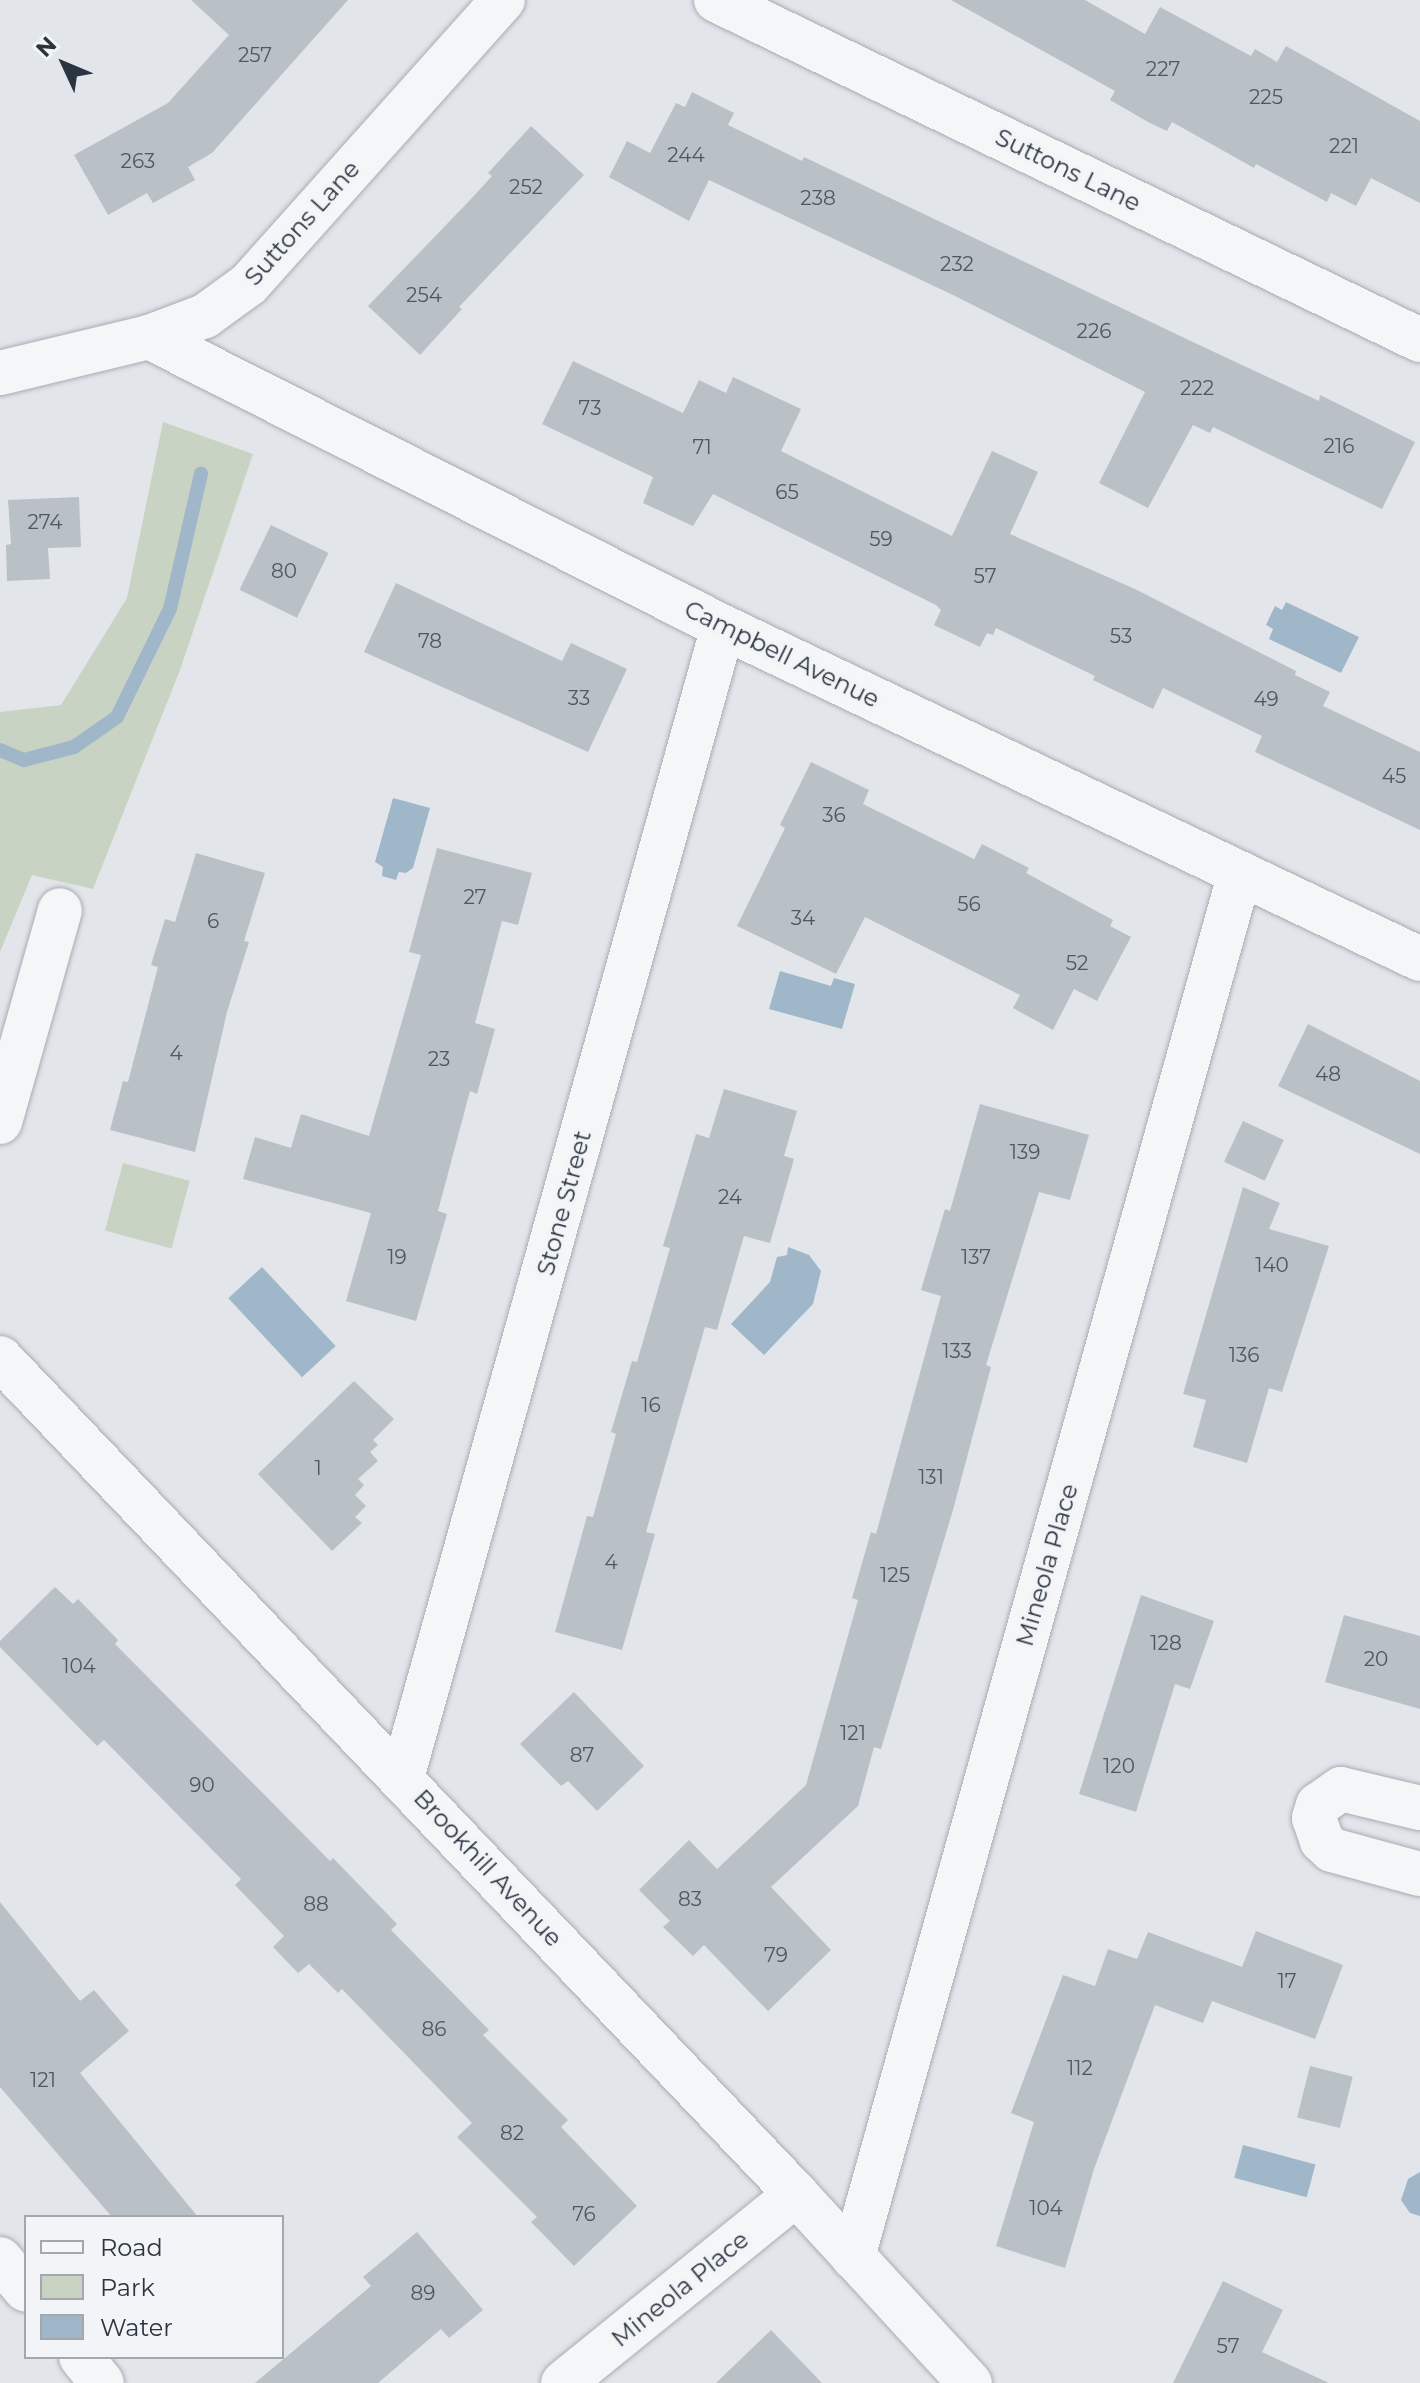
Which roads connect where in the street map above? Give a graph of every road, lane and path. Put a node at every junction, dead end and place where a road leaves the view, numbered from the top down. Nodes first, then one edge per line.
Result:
1 (503, 0) edge
2 (716, 0) edge
3 (149, 337) junction
4 (1420, 340) edge
5 (0, 373) edge
6 (723, 627) junction
7 (1240, 873) junction
8 (60, 910) dead end
9 (1420, 959) edge
10 (0, 1122) edge
11 (0, 1358) edge
12 (402, 1778) junction
13 (1420, 1808) edge
14 (1420, 1874) edge
15 (796, 2194) junction
16 (853, 2257) junction
17 (0, 2259) edge
18 (24, 2288) edge
19 (83, 2359) edge
20 (102, 2383) edge
21 (563, 2383) edge
22 (970, 2383) edge

1 - 3 street, Suttons Lane
2 - 4 street, Suttons Lane
3 - 5 street, Suttons Lane
3 - 6 street, Campbell Avenue
6 - 7 street, Campbell Avenue
6 - 12 street, Stone Street
7 - 9 street, Campbell Avenue
7 - 16 street, Mineola Place
8 - 10 street
11 - 12 street, Brookhill Avenue
12 - 15 street, Brookhill Avenue
13 - 14 street
15 - 16 street, Brookhill Avenue
15 - 21 street, Mineola Place
16 - 22 street, Brookhill Avenue
17 - 18 street
19 - 20 street

